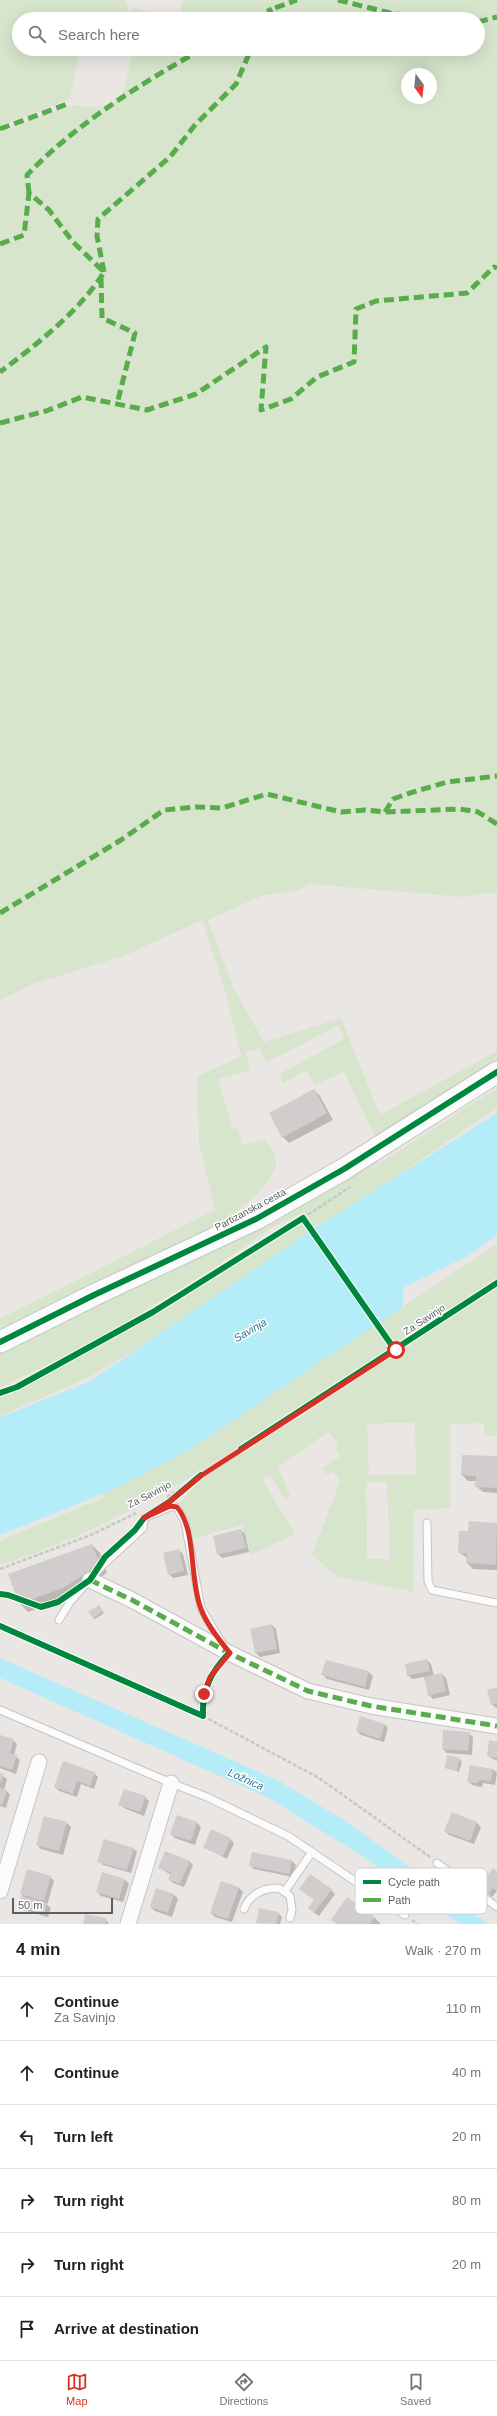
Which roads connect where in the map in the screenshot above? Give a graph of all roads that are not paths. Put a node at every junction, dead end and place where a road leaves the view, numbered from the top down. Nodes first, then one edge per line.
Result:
1 (497, 1072) edge
2 (0, 1342) edge
3 (427, 1523) dead end
4 (90, 1580) junction
5 (497, 1603) edge
6 (59, 1620) dead end
7 (230, 1653) junction
8 (0, 1710) edge
9 (497, 1726) edge
10 (39, 1762) dead end
11 (171, 1783) junction
12 (312, 1852) junction
13 (437, 1863) road end
14 (444, 1868) edge
15 (355, 1881) edge
16 (0, 1891) edge
17 (285, 1891) junction
18 (487, 1900) edge
19 (497, 1907) edge
20 (244, 1909) dead end
21 (290, 1918) dead end
22 (128, 1924) edge

1 - 2 street, Partizanska cesta
3 - 5 lane
4 - 6 lane
4 - 7 street
4 - 7 lane
7 - 9 street
8 - 11 lane
10 - 16 street
11 - 12 lane
11 - 22 street
12 - 15 lane
12 - 17 lane
13 - 14 lane
17 - 20 lane
17 - 21 lane
18 - 19 lane

